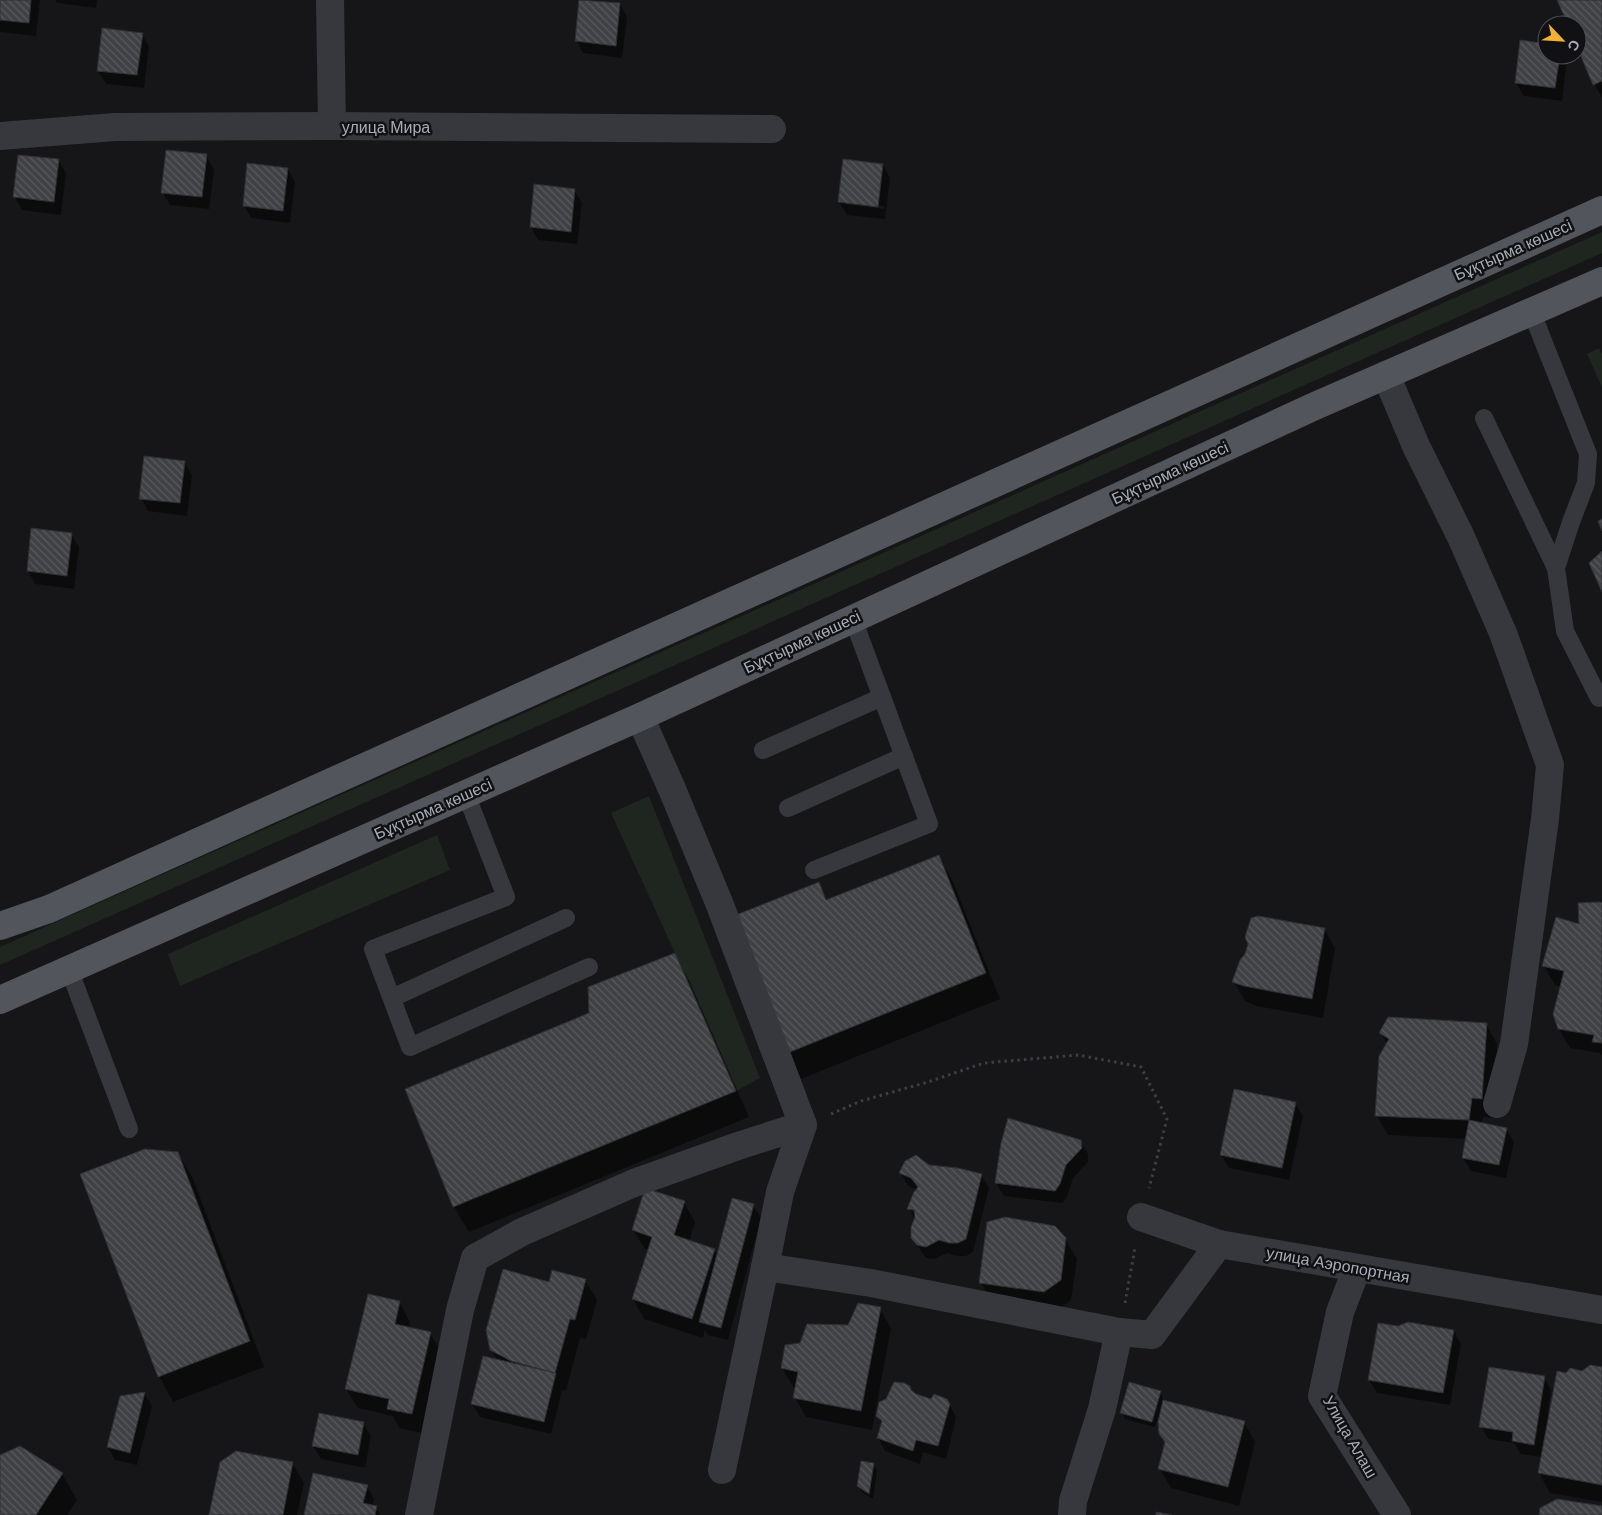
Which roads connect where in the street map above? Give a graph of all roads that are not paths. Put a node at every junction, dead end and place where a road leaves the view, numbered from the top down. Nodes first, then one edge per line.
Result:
1 (330, 0) edge
2 (332, 126) junction
3 (772, 129) dead end
4 (0, 136) edge
5 (1602, 210) edge
6 (1602, 282) edge
7 (1532, 313) junction
8 (1386, 375) junction
9 (1484, 418) dead end
10 (1556, 568) junction
11 (853, 619) junction
12 (882, 697) junction
13 (1599, 698) dead end
14 (640, 717) junction
15 (763, 750) dead end
16 (904, 756) junction
17 (466, 794) junction
18 (788, 808) dead end
19 (814, 870) dead end
20 (566, 918) dead end
21 (0, 926) edge
22 (589, 967) dead end
23 (69, 969) junction
24 (392, 998) junction
25 (0, 1000) edge
26 (1497, 1104) dead end
27 (803, 1126) junction
28 (128, 1129) dead end
29 (1141, 1217) road end
30 (1220, 1244) junction
31 (765, 1267) junction
32 (1357, 1268) junction
33 (1602, 1310) edge
34 (1119, 1332) junction
35 (722, 1470) dead end
36 (419, 1515) edge
37 (1072, 1515) edge
38 (1397, 1515) edge

1 - 2 street
2 - 3 street, улица Мира
2 - 4 street, улица Мира
5 - 21 main road, Бұқтырма көшесі
6 - 7 main road, Бұқтырма көшесі
7 - 8 main road, Бұқтырма көшесі
7 - 10 lane
8 - 11 main road, Бұқтырма көшесі
8 - 26 street
9 - 10 lane
10 - 13 lane
11 - 12 lane
11 - 14 main road, Бұқтырма көшесі
12 - 15 lane
12 - 16 lane
14 - 17 main road, Бұқтырма көшесі
14 - 27 street
16 - 18 lane
16 - 19 lane
17 - 23 main road, Бұқтырма көшесі
17 - 24 lane
20 - 24 lane
22 - 24 lane
23 - 25 main road, Бұқтырма көшесі
23 - 28 lane
27 - 31 street
27 - 36 street
29 - 30 street, улица Аэропортная
30 - 32 street, улица Аэропортная
30 - 34 street
31 - 34 street
31 - 35 street
32 - 33 street, улица Аэропортная
32 - 38 street, Улица Алаш
34 - 37 street

